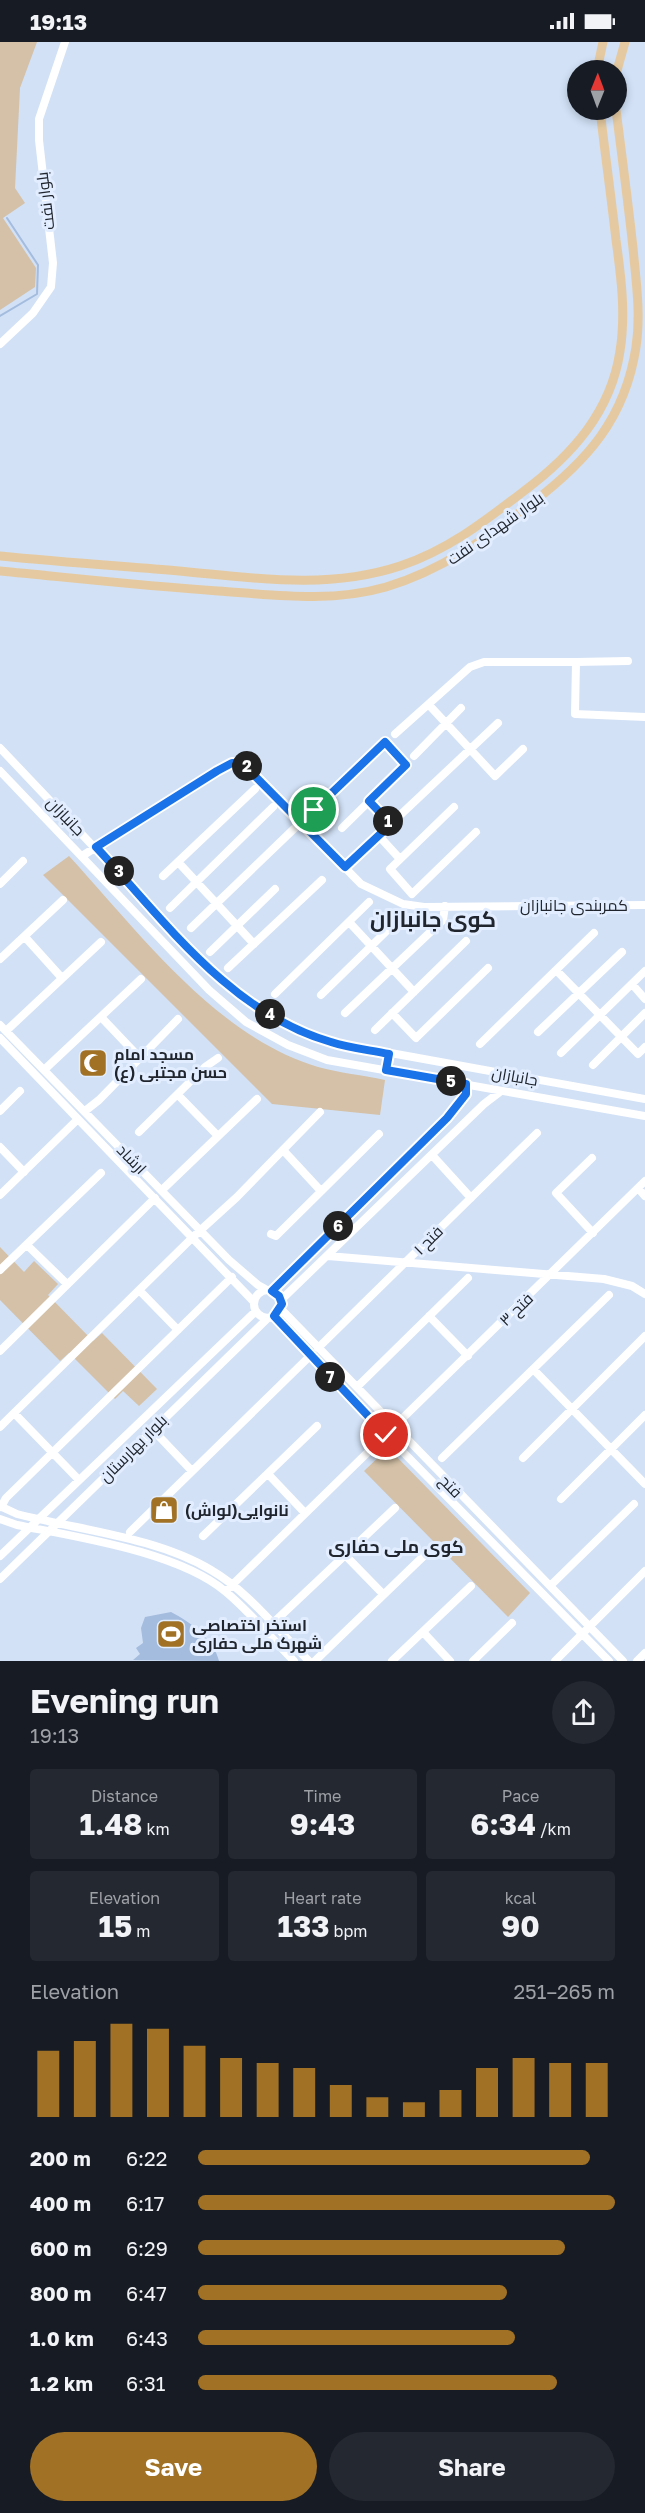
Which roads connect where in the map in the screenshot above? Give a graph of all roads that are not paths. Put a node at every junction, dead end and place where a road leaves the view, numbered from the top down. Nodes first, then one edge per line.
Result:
1 (65, 42) edge
2 (603, 42) edge
3 (625, 42) edge
4 (599, 60) edge
5 (620, 60) edge
6 (601, 120) edge
7 (617, 120) edge
8 (0, 344) edge
9 (0, 556) edge
10 (0, 571) edge
11 (628, 661) dead end
12 (576, 662) junction
13 (429, 705) junction
14 (460, 708) dead end
15 (645, 717) edge
16 (445, 723) junction
17 (498, 723) dead end
18 (395, 734) dead end
19 (0, 748) edge
20 (523, 749) dead end
21 (469, 750) junction
22 (414, 756) dead end
23 (0, 771) edge
24 (255, 789) dead end
25 (369, 801) junction
26 (273, 807) dead end
27 (454, 807) dead end
28 (314, 810) dead end
29 (301, 822) junction
30 (391, 824) junction
31 (342, 828) dead end
32 (476, 832) dead end
33 (379, 836) junction
34 (96, 847) junction
35 (82, 856) junction
36 (400, 859) junction
37 (23, 861) dead end
38 (178, 862) junction
39 (345, 867) junction
40 (163, 876) dead end
41 (322, 880) dead end
42 (197, 882) junction
43 (0, 884) edge
44 (275, 889) dead end
45 (63, 900) dead end
46 (369, 902) dead end
47 (217, 903) junction
48 (645, 905) edge
49 (446, 906) junction
50 (170, 908) dead end
51 (401, 917) dead end
52 (349, 922) junction
53 (237, 926) junction
54 (191, 928) dead end
55 (594, 933) dead end
56 (25, 937) junction
57 (466, 941) dead end
58 (101, 942) dead end
59 (254, 944) junction
60 (372, 946) junction
61 (210, 952) dead end
62 (622, 952) dead end
63 (0, 959) edge
64 (228, 968) dead end
65 (392, 968) junction
66 (488, 968) dead end
67 (556, 970) junction
68 (645, 971) edge
69 (61, 977) junction
70 (141, 979) dead end
71 (632, 984) junction
72 (414, 992) junction
73 (275, 994) dead end
74 (578, 994) junction
75 (321, 995) dead end
76 (645, 999) edge
77 (345, 1013) dead end
78 (392, 1013) junction
79 (645, 1013) edge
80 (599, 1016) junction
81 (101, 1017) junction
82 (178, 1019) dead end
83 (0, 1025) edge
84 (375, 1030) dead end
85 (6, 1031) junction
86 (538, 1032) dead end
87 (0, 1038) edge
88 (620, 1038) junction
89 (480, 1044) dead end
90 (645, 1047) edge
91 (561, 1053) dead end
92 (389, 1054) junction
93 (140, 1058) junction
94 (218, 1058) dead end
95 (593, 1065) dead end
96 (44, 1070) junction
97 (386, 1070) junction
98 (466, 1084) junction
99 (64, 1090) junction
100 (20, 1091) dead end
101 (501, 1091) junction
102 (57, 1096) junction
103 (179, 1096) junction
104 (645, 1098) edge
105 (257, 1099) dead end
106 (0, 1111) edge
107 (85, 1111) junction
108 (320, 1112) dead end
109 (645, 1116) edge
110 (78, 1119) junction
111 (139, 1132) dead end
112 (537, 1133) dead end
113 (380, 1134) dead end
114 (218, 1136) junction
115 (0, 1147) edge
116 (283, 1150) junction
117 (432, 1155) junction
118 (592, 1158) dead end
119 (24, 1172) junction
120 (101, 1173) dead end
121 (645, 1181) edge
122 (638, 1188) junction
123 (162, 1190) junction
124 (320, 1190) junction
125 (0, 1195) edge
126 (645, 1196) edge
127 (155, 1198) junction
128 (471, 1198) junction
129 (200, 1230) junction
130 (593, 1233) junction
131 (271, 1234) dead end
132 (193, 1237) junction
133 (27, 1245) junction
134 (328, 1256) junction
135 (406, 1262) junction
136 (0, 1270) edge
137 (552, 1274) junction
138 (232, 1277) junction
139 (468, 1278) dead end
140 (66, 1284) junction
141 (139, 1290) junction
142 (270, 1290) junction
143 (645, 1294) edge
144 (609, 1295) dead end
145 (254, 1302) junction
146 (281, 1304) junction
147 (256, 1311) junction
148 (429, 1316) junction
149 (271, 1317) junction
150 (178, 1330) junction
151 (645, 1336) edge
152 (318, 1348) junction
153 (0, 1351) edge
154 (310, 1356) junction
155 (468, 1356) junction
156 (533, 1369) junction
157 (357, 1387) junction
158 (572, 1409) junction
159 (13, 1414) junction
160 (645, 1415) edge
161 (317, 1426) dead end
162 (0, 1427) edge
163 (395, 1427) junction
164 (153, 1430) junction
165 (386, 1435) junction
166 (611, 1449) junction
167 (53, 1452) junction
168 (442, 1458) dead end
169 (523, 1458) dead end
170 (192, 1471) junction
171 (268, 1474) junction
172 (79, 1480) junction
173 (645, 1484) edge
174 (561, 1499) dead end
175 (634, 1504) dead end
176 (1, 1507) edge
177 (395, 1508) dead end
178 (305, 1513) junction
179 (0, 1519) edge
180 (39, 1520) junction
181 (57, 1524) junction
182 (30, 1528) junction
183 (48, 1532) junction
184 (130, 1532) dead end
185 (203, 1536) dead end
186 (433, 1547) dead end
187 (345, 1555) junction
188 (0, 1556) edge
189 (645, 1572) edge
190 (0, 1579) edge
191 (232, 1584) junction
192 (471, 1586) dead end
193 (550, 1586) junction
194 (226, 1592) junction
195 (382, 1594) junction
196 (512, 1623) dead end
197 (272, 1624) junction
198 (590, 1627) junction
199 (423, 1632) junction
200 (582, 1635) junction
201 (645, 1653) edge
202 (294, 1661) edge
203 (309, 1661) edge
204 (315, 1661) edge
205 (392, 1661) edge
206 (450, 1661) edge
207 (473, 1661) edge
208 (555, 1661) edge
209 (609, 1661) edge
210 (623, 1661) edge
211 (637, 1661) edge

1 - 8 street, بلوار نفت
2 - 4 main road
3 - 5 main road
6 - 9 main road, بلوار شهدای نفت
7 - 10 main road, بلوار شهدای نفت
11 - 12 street
12 - 13 street
12 - 15 street
13 - 16 street
13 - 18 street
14 - 16 street
16 - 21 street
16 - 22 street
17 - 21 street
19 - 34 street, جانبازان
20 - 21 street
21 - 30 street
23 - 35 street, جانبازان
24 - 38 street
25 - 28 street
25 - 30 street
25 - 31 street
26 - 42 street
27 - 36 street
29 - 34 street, کمربندی جانبازان
29 - 39 street, کمربندی جانبازان
29 - 47 street
30 - 33 street
32 - 36 street
33 - 36 street
33 - 39 street
34 - 35 street, کمربندی جانبازان
34 - 92 street, جانبازان
35 - 97 street, جانبازان
37 - 43 street
38 - 40 street
38 - 42 street
39 - 49 street, کمربندی جانبازان
41 - 59 street
42 - 47 street
42 - 50 street
44 - 53 street
45 - 56 street
46 - 52 street
47 - 53 street
47 - 54 street
48 - 49 street, کمربندی جانبازان
49 - 65 street
51 - 60 street
52 - 60 street
52 - 73 street
53 - 59 street
53 - 61 street
55 - 67 street
56 - 63 street
56 - 69 street
57 - 72 street
58 - 69 street
59 - 64 street
60 - 65 street
60 - 75 street
62 - 74 street
65 - 72 street
65 - 77 street
66 - 78 street
67 - 74 street
67 - 89 street
68 - 71 street
69 - 85 street
70 - 81 street
71 - 76 street
71 - 80 street
72 - 78 street
74 - 80 street
74 - 86 street
78 - 84 street
79 - 88 street
80 - 88 street
80 - 91 street
81 - 93 street
81 - 96 street
82 - 93 street
83 - 85 street, ارشاد
85 - 96 street, ارشاد
87 - 102 street, ارشاد
88 - 90 street
88 - 95 street
92 - 97 street
92 - 104 street, جانبازان
93 - 107 street
94 - 103 street
96 - 99 street, ارشاد
97 - 98 street, جانبازان
98 - 101 street, جانبازان
98 - 142 street
99 - 102 street
99 - 107 street, ارشاد
100 - 106 street
101 - 109 street, جانبازان
101 - 117 street
102 - 110 street, ارشاد
103 - 111 street
103 - 114 street
105 - 114 street
107 - 123 street, ارشاد
108 - 116 street
110 - 119 street
110 - 127 street, ارشاد
112 - 128 street, فتح ۱
113 - 124 street
114 - 123 street
115 - 119 street
116 - 124 street
116 - 129 street
117 - 128 street
117 - 134 street
118 - 130 street
119 - 125 street
120 - 133 street
121 - 122 street, فتح ۳
122 - 126 street
122 - 130 street, فتح ۳
123 - 129 street, ارشاد
124 - 131 street
127 - 132 street, ارشاد
127 - 140 street
128 - 135 street, فتح ۱
129 - 132 street
129 - 142 street, ارشاد
130 - 137 street, فتح ۳
132 - 138 street, ارشاد
132 - 141 street
133 - 136 street
133 - 140 street
134 - 135 street
134 - 146 street
135 - 137 street
135 - 152 street, فتح ۱
137 - 143 street
137 - 155 street, فتح ۳
138 - 145 street, ارشاد
138 - 150 street
139 - 148 street
140 - 153 street
141 - 150 street
141 - 159 street
142 - 145 street
142 - 146 street
144 - 156 street
145 - 147 street
146 - 149 street
146 - 152 street, فتح
147 - 149 street
147 - 172 street, بلوار بهارستان
148 - 155 street
148 - 157 street
149 - 154 street, فتح
149 - 164 street, بلوار بهارستان
150 - 167 street
151 - 158 street
152 - 157 street, فتح
154 - 165 street, فتح
154 - 170 street
155 - 163 street, فتح ۳
156 - 158 street
156 - 168 street
157 - 163 street, فتح
158 - 166 street
158 - 169 street
159 - 162 street
159 - 167 street
160 - 166 street
161 - 171 street
163 - 165 street, فتح ۳
163 - 193 street, فتح
164 - 170 street
164 - 181 street, بلوار بهارستان
165 - 178 street, فتح ۳
165 - 200 street, فتح
166 - 173 street
166 - 174 street
167 - 172 street
167 - 176 street
170 - 184 street
171 - 178 street
171 - 185 street
172 - 180 street, بلوار بهارستان
175 - 193 street
176 - 180 street
177 - 187 street
178 - 191 street, فتح ۳
179 - 182 street
180 - 181 street
180 - 182 street, بلوار بهارستان
181 - 183 street, بلوار بهارستان
181 - 191 street
182 - 183 street
182 - 188 street, بلوار بهارستان
183 - 190 street, بلوار بهارستان
183 - 194 street
186 - 195 street
187 - 195 street
187 - 197 street
189 - 198 street
191 - 194 street, فتح ۳
191 - 197 street
192 - 199 street
193 - 198 street, فتح
194 - 202 street
195 - 204 street
196 - 207 street
197 - 203 street
198 - 200 street
198 - 210 street, فتح
199 - 205 street
199 - 206 street
200 - 208 street
200 - 209 street, فتح
201 - 211 street

